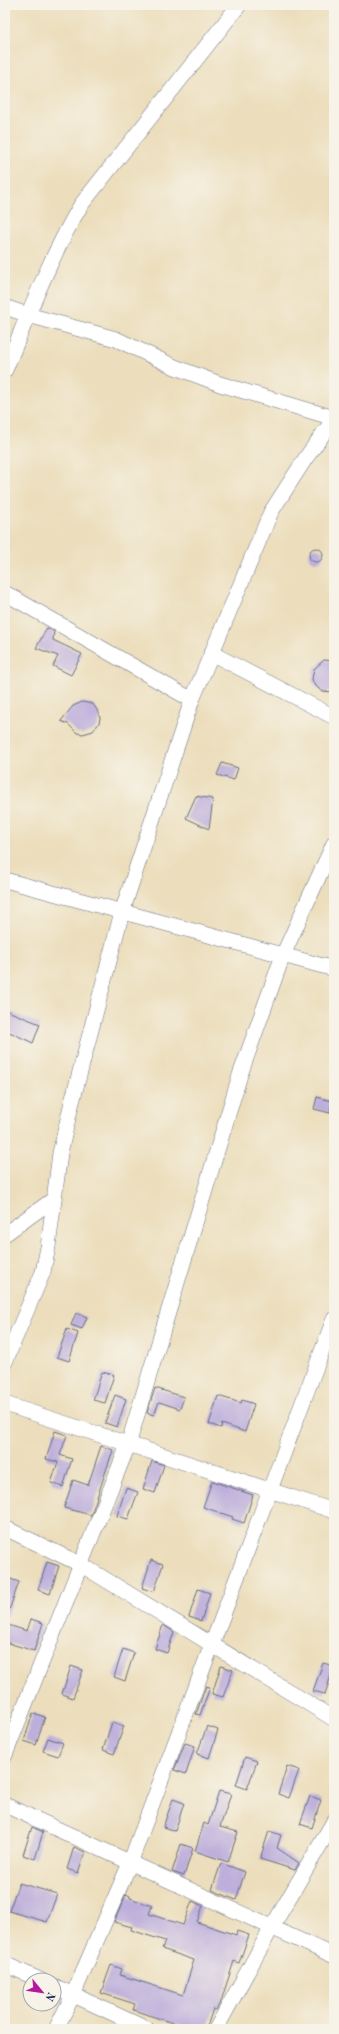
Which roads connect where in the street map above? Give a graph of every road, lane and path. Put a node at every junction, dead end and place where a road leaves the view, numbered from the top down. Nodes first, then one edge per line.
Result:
1 (238, 5) edge
2 (5, 307) edge
3 (28, 315) junction
4 (5, 370) edge
5 (334, 418) edge
6 (5, 593) edge
7 (211, 653) junction
8 (192, 700) junction
9 (334, 717) edge
10 (334, 843) edge
11 (6, 885) edge
12 (122, 912) junction
13 (283, 955) junction
14 (334, 969) edge
15 (54, 1198) junction
16 (5, 1234) edge
17 (334, 1319) edge
18 (5, 1362) edge
19 (5, 1404) edge
20 (128, 1445) junction
21 (270, 1491) junction
22 (334, 1511) edge
23 (5, 1528) edge
24 (80, 1564) junction
25 (211, 1643) junction
26 (334, 1719) edge
27 (5, 1755) edge
28 (5, 1805) edge
29 (334, 1821) edge
30 (130, 1863) junction
31 (272, 1927) junction
32 (334, 1956) edge
33 (5, 1964) edge
34 (22, 1972) edge
35 (62, 1990) edge
36 (73, 1995) junction
37 (56, 2029) edge
38 (147, 2029) edge
39 (216, 2029) edge

1 - 3 street
2 - 3 street
3 - 4 street
3 - 5 street
5 - 7 street
6 - 8 street
7 - 8 street
7 - 9 street
8 - 12 street
10 - 13 street
11 - 12 street
12 - 13 street
12 - 15 street
13 - 14 street
13 - 20 street
15 - 16 street
15 - 18 street
17 - 21 street
19 - 20 street
20 - 21 street
20 - 24 street
21 - 22 street
21 - 25 street
23 - 24 street
24 - 25 street
24 - 27 street
25 - 26 street
25 - 30 street
28 - 30 street
29 - 31 street
30 - 31 street
30 - 36 street
31 - 32 street
31 - 39 street
33 - 34 street
35 - 36 street
36 - 37 street
36 - 38 street

